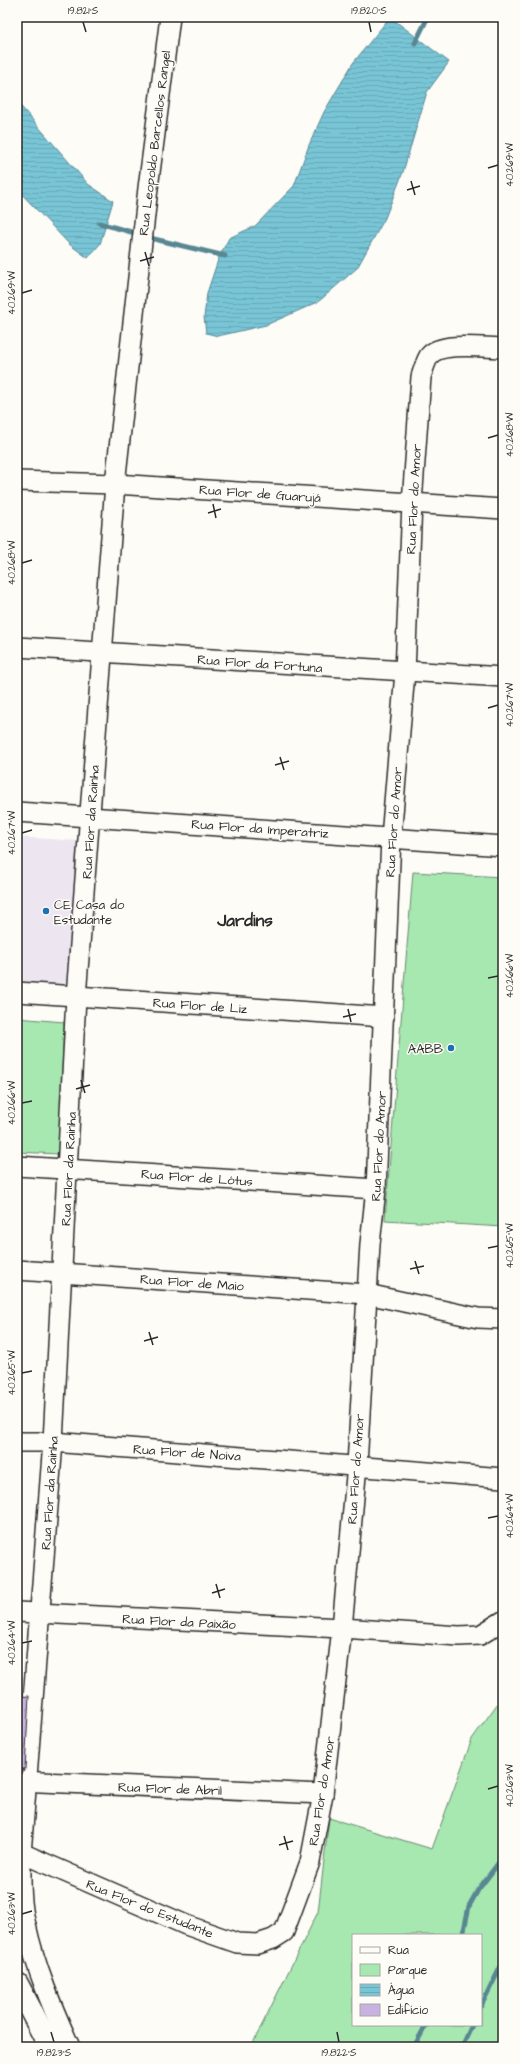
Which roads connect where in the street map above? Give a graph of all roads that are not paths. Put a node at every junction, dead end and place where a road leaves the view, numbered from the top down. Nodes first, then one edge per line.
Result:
1 (170, 17) edge
2 (503, 348) edge
3 (17, 481) edge
4 (115, 484) junction
5 (412, 503) junction
6 (503, 509) edge
7 (17, 647) edge
8 (102, 653) junction
9 (405, 672) junction
10 (503, 677) edge
11 (17, 812) edge
12 (91, 816) junction
13 (391, 838) junction
14 (503, 846) edge
15 (17, 992) edge
16 (76, 997) junction
17 (384, 1017) junction
18 (17, 1166) edge
19 (68, 1169) junction
20 (376, 1189) junction
21 (17, 1270) edge
22 (62, 1274) junction
23 (367, 1294) junction
24 (503, 1319) edge
25 (17, 1442) edge
26 (53, 1442) junction
27 (357, 1465) junction
28 (503, 1478) edge
29 (17, 1612) edge
30 (40, 1614) junction
31 (503, 1621) edge
32 (342, 1628) junction
33 (22, 1782) edge
34 (323, 1794) junction
35 (19, 1853) edge
36 (284, 1932) joint
37 (17, 1984) edge
38 (50, 2047) edge
39 (70, 2047) edge

1 - 4 street, Rua Leopoldo Barcellos Rangel
2 - 5 street, Rua Flor do Amor
3 - 4 street, Rua Flor de Guarujá
4 - 5 street, Rua Flor de Guarujá
4 - 8 street, Rua Flor da Rainha
5 - 6 street, Rua Flor de Guarujá
5 - 9 street, Rua Flor do Amor
7 - 8 street, Rua Flor da Fortuna
8 - 9 street, Rua Flor da Fortuna
8 - 12 street, Rua Flor da Rainha
9 - 10 street, Rua Flor da Fortuna
9 - 13 street, Rua Flor do Amor
11 - 12 street, Rua Flor da Imperatriz
12 - 13 street, Rua Flor da Imperatriz
12 - 16 street, Rua Flor da Rainha
13 - 14 street, Rua Flor da Imperatriz
13 - 17 street, Rua Flor do Amor
15 - 16 street, Rua Flor de Liz
16 - 17 street, Rua Flor de Liz
16 - 19 street, Rua Flor da Rainha
17 - 20 street, Rua Flor do Amor
18 - 19 street, Rua Flor de Lótus
19 - 20 street, Rua Flor de Lótus
19 - 22 street, Rua Flor da Rainha
20 - 23 street, Rua Flor do Amor
21 - 22 street, Rua Flor de Maio
22 - 23 street, Rua Flor de Maio
22 - 26 street, Rua Flor da Rainha
23 - 24 street, Rua Flor de Maio
23 - 27 street, Rua Flor do Amor
25 - 26 street, Rua Flor de Noiva
26 - 27 street, Rua Flor de Noiva
26 - 30 street, Rua Flor da Rainha
27 - 28 street, Rua Flor de Noiva
27 - 32 street, Rua Flor do Amor
29 - 30 street, Rua Flor da Paixão
30 - 32 street, Rua Flor da Paixão
30 - 33 street, Rua Flor da Rainha
31 - 32 street, Rua Flor da Paixão
32 - 34 street, Rua Flor do Amor
33 - 34 street, Rua Flor de Abril
33 - 35 street, Rua Flor da Rainha
34 - 36 street, Rua Flor do Amor
35 - 36 street, Rua Flor do Estudante
35 - 39 street, Rua Flor da Rainha
37 - 38 main road

